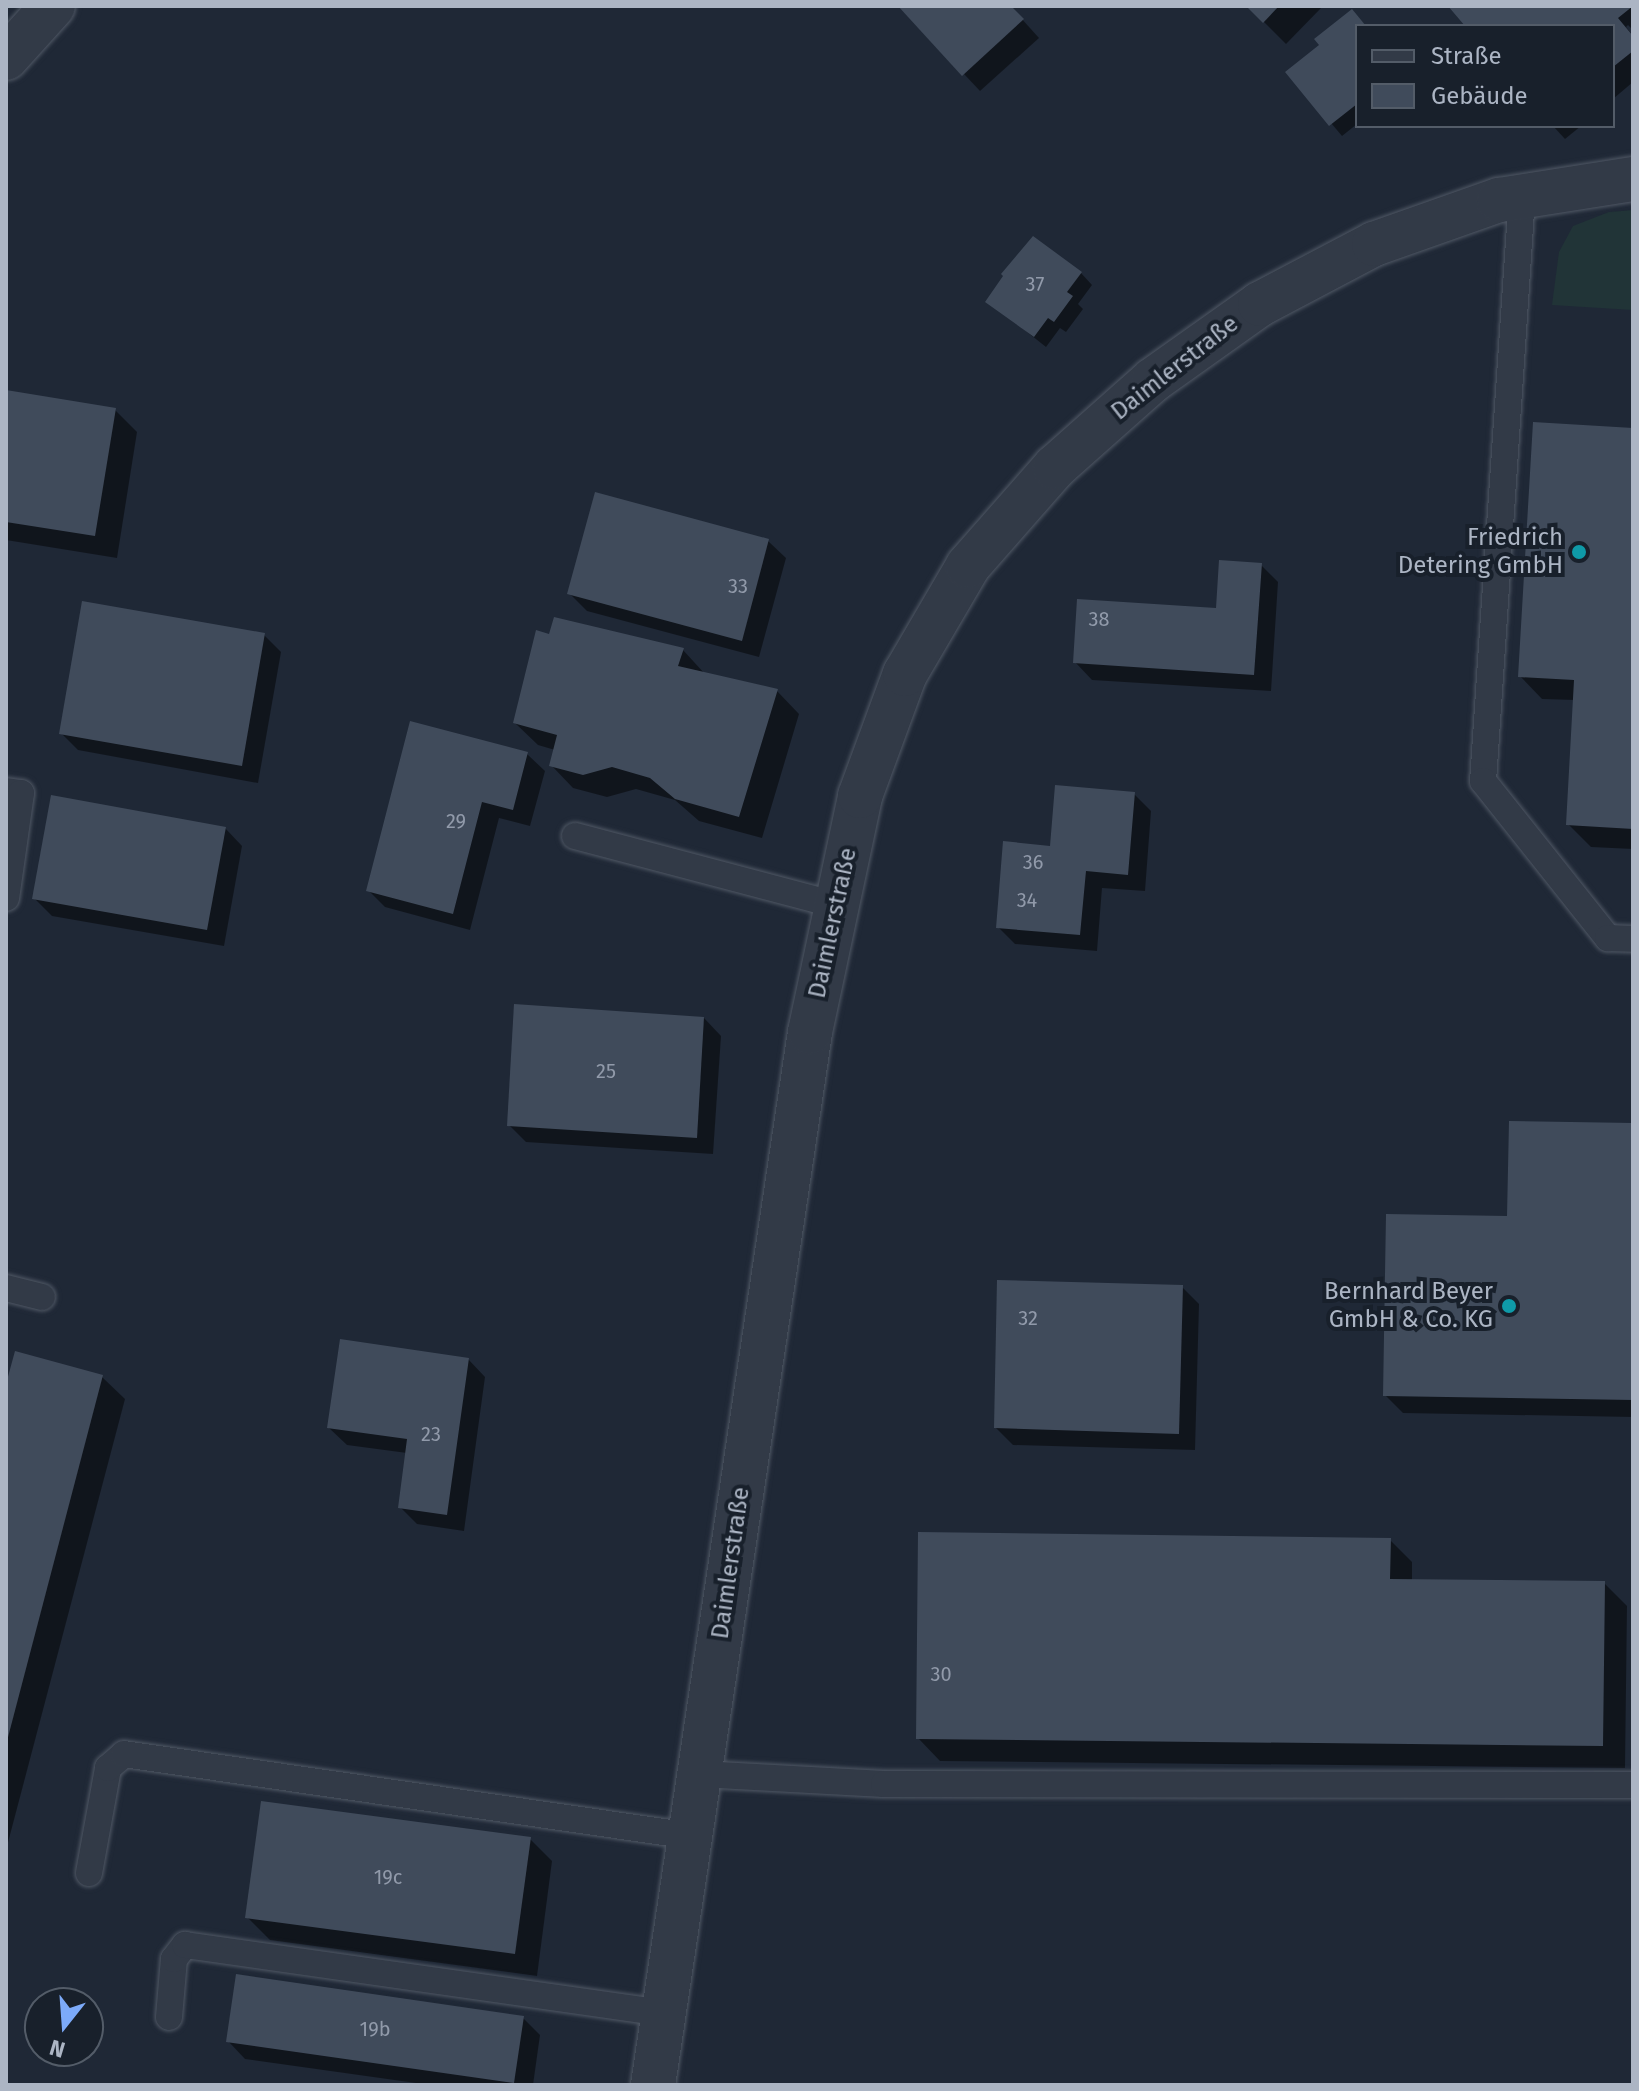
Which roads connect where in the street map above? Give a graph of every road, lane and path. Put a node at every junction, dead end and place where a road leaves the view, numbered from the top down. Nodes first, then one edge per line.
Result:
1 (53, 6) edge
2 (6, 58) edge
3 (1633, 179) edge
4 (1522, 196) junction
5 (6, 791) edge
6 (575, 836) dead end
7 (6, 898) edge
8 (836, 905) junction
9 (1633, 939) edge
10 (6, 1288) edge
11 (42, 1297) dead end
12 (700, 1774) junction
13 (1633, 1785) edge
14 (691, 1836) junction
15 (89, 1873) dead end
16 (664, 2013) junction
17 (169, 2017) dead end
18 (653, 2085) edge

1 - 2 street
3 - 4 street, Daimlerstraße
4 - 8 street, Daimlerstraße
4 - 9 lane
5 - 7 lane
6 - 8 lane
8 - 12 street, Daimlerstraße
10 - 11 lane
12 - 13 lane
12 - 14 street, Daimlerstraße
14 - 15 lane
14 - 16 street, Daimlerstraße
16 - 17 lane
16 - 18 street, Daimlerstraße

